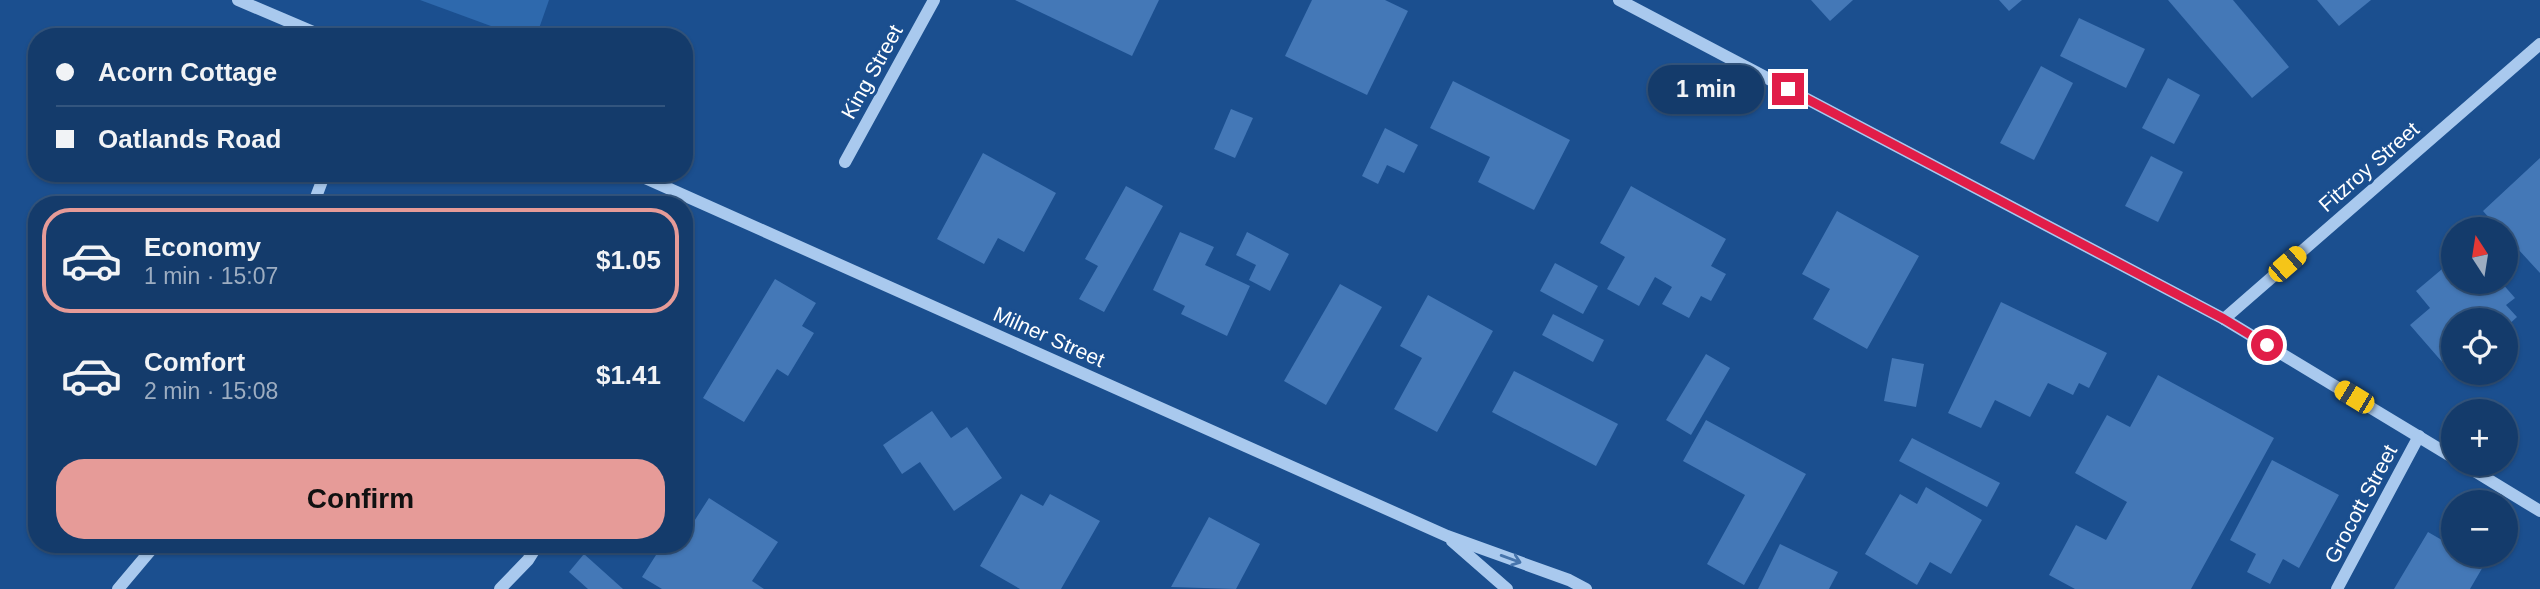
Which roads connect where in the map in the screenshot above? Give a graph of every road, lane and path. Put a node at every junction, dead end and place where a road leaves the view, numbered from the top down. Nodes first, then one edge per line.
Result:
1 (238, 0) edge
2 (933, 0) edge
3 (1619, 0) edge
4 (304, 28) edge
5 (2540, 44) edge
6 (845, 163) dead end
7 (654, 182) edge
8 (686, 196) edge
9 (693, 199) edge
10 (2224, 319) junction
11 (2418, 436) junction
12 (2441, 450) edge
13 (2483, 476) edge
14 (2540, 511) edge
15 (1447, 536) junction
16 (148, 553) edge
17 (532, 553) edge
18 (118, 589) edge
19 (500, 589) edge
20 (1507, 589) edge
21 (1586, 589) edge
22 (2337, 589) edge

1 - 4 street
2 - 6 street, King Street
3 - 10 street
5 - 10 street, Fitzroy Street
7 - 8 street, Milner Street
9 - 15 street, Milner Street
10 - 11 street
11 - 12 street
11 - 22 street, Grocott Street
13 - 14 street
15 - 20 street, Milner Street
15 -> 21 street, Milner Street
16 - 18 street
17 - 19 street

